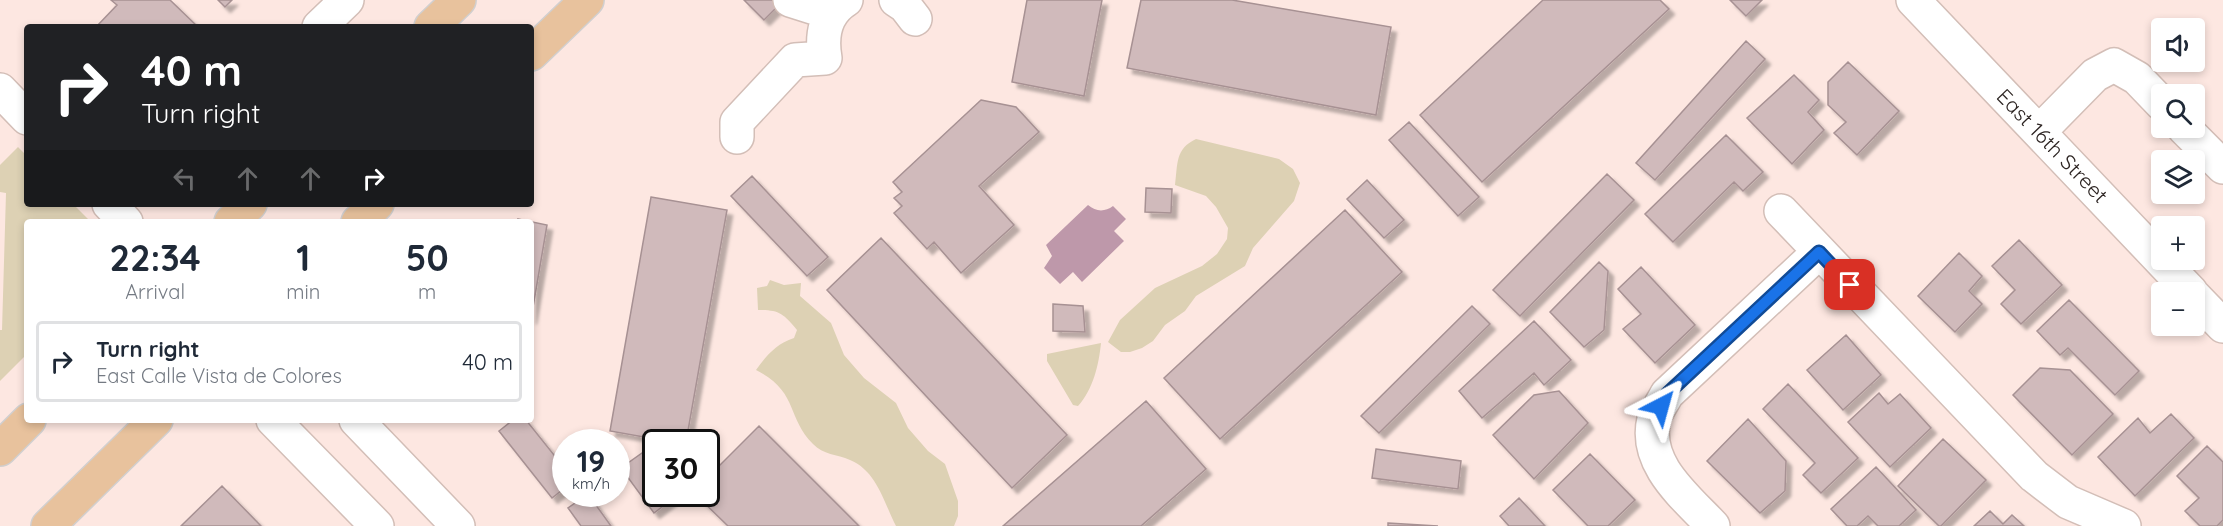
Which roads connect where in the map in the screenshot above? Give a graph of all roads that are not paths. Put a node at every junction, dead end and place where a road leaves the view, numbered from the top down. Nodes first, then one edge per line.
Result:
1 (347, 0) edge
2 (459, 0) edge
3 (587, 0) edge
4 (790, 0) edge
5 (1913, 0) edge
6 (835, 4) edge
7 (322, 24) edge
8 (434, 24) edge
9 (534, 51) edge
10 (0, 90) edge
11 (2151, 93) edge
12 (24, 115) edge
13 (2039, 132) junction
14 (744, 136) dead end
15 (2194, 138) edge
16 (2223, 167) edge
17 (247, 207) edge
18 (374, 207) edge
19 (1781, 211) dead end
20 (234, 219) edge
21 (361, 219) edge
22 (1819, 252) junction
23 (2182, 282) edge
24 (2205, 307) edge
25 (2223, 326) edge
26 (26, 423) edge
27 (153, 423) edge
28 (276, 423) edge
29 (359, 423) edge
30 (0, 449) edge
31 (48, 526) edge
32 (377, 526) edge
33 (458, 526) edge
34 (1713, 526) edge
35 (2124, 526) edge

1 - 7 street
2 - 8 main road
3 - 9 main road
4 - 6 street
5 - 13 street, East 16th Street
6 - 14 street
10 - 12 street
11 - 13 street
13 - 23 street, East 16th Street
15 - 16 street
17 - 20 main road
18 - 21 main road
19 - 22 street
22 - 34 street
22 - 35 street
24 - 25 street
26 - 30 main road
27 - 31 main road
28 - 32 street
29 - 33 street

